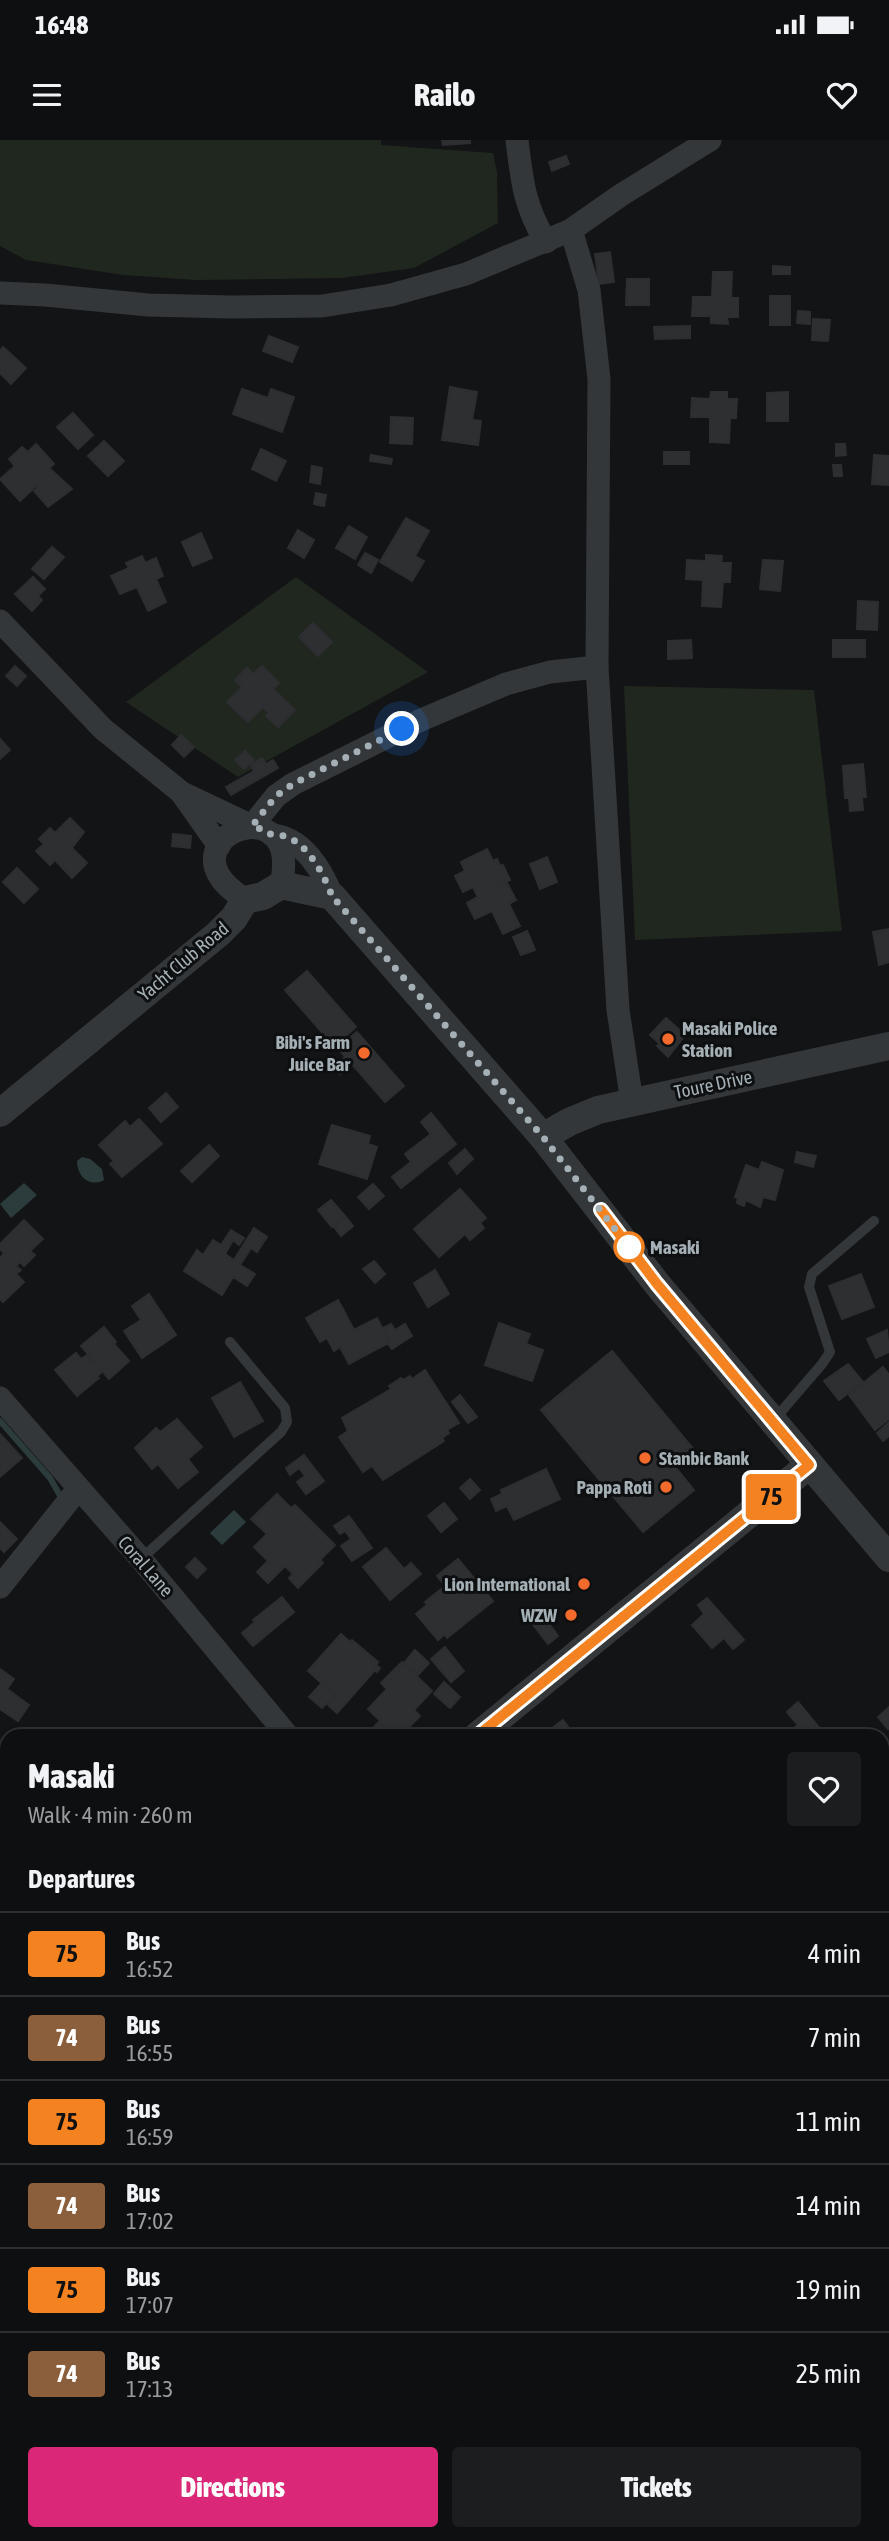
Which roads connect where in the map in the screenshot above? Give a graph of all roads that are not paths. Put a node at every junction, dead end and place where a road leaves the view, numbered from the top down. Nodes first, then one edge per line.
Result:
1 (517, 140) edge
2 (710, 140) edge
3 (571, 230) junction
4 (546, 242) junction
5 (0, 293) edge
6 (0, 621) edge
7 (597, 667) junction
8 (182, 793) junction
9 (262, 831) junction
10 (219, 846) junction
11 (219, 876) junction
12 (281, 885) junction
13 (332, 896) junction
14 (245, 900) junction
15 (218, 934) junction
16 (889, 1046) edge
17 (632, 1102) junction
18 (0, 1113) edge
19 (543, 1137) junction
20 (874, 1221) dead end
21 (230, 1342) dead end
22 (0, 1398) edge
23 (772, 1422) junction
24 (809, 1465) junction
25 (78, 1489) junction
26 (889, 1558) edge
27 (141, 1559) junction
28 (0, 1587) edge
29 (282, 1729) edge
30 (486, 1729) edge

1 - 4 street
2 - 3 street
3 - 4 street
3 - 7 street
4 - 5 street
6 - 8 street
7 - 9 street
7 - 17 street
8 - 9 street
8 - 10 street
9 - 10 street
9 - 12 street
9 - 13 street
10 - 11 street
11 - 14 street
11 - 15 street
12 - 13 street
12 - 14 street
13 - 19 street
14 - 15 street, Yacht Club Road
15 - 18 street, Yacht Club Road
16 - 17 street, Toure Drive
17 - 19 street, Toure Drive
19 - 23 street
20 - 23 lane
21 - 27 lane
22 - 25 street, Coral Lane
23 - 24 street
24 - 26 street
24 - 30 street
25 - 27 street, Coral Lane
25 - 28 street
27 - 29 street, Coral Lane

